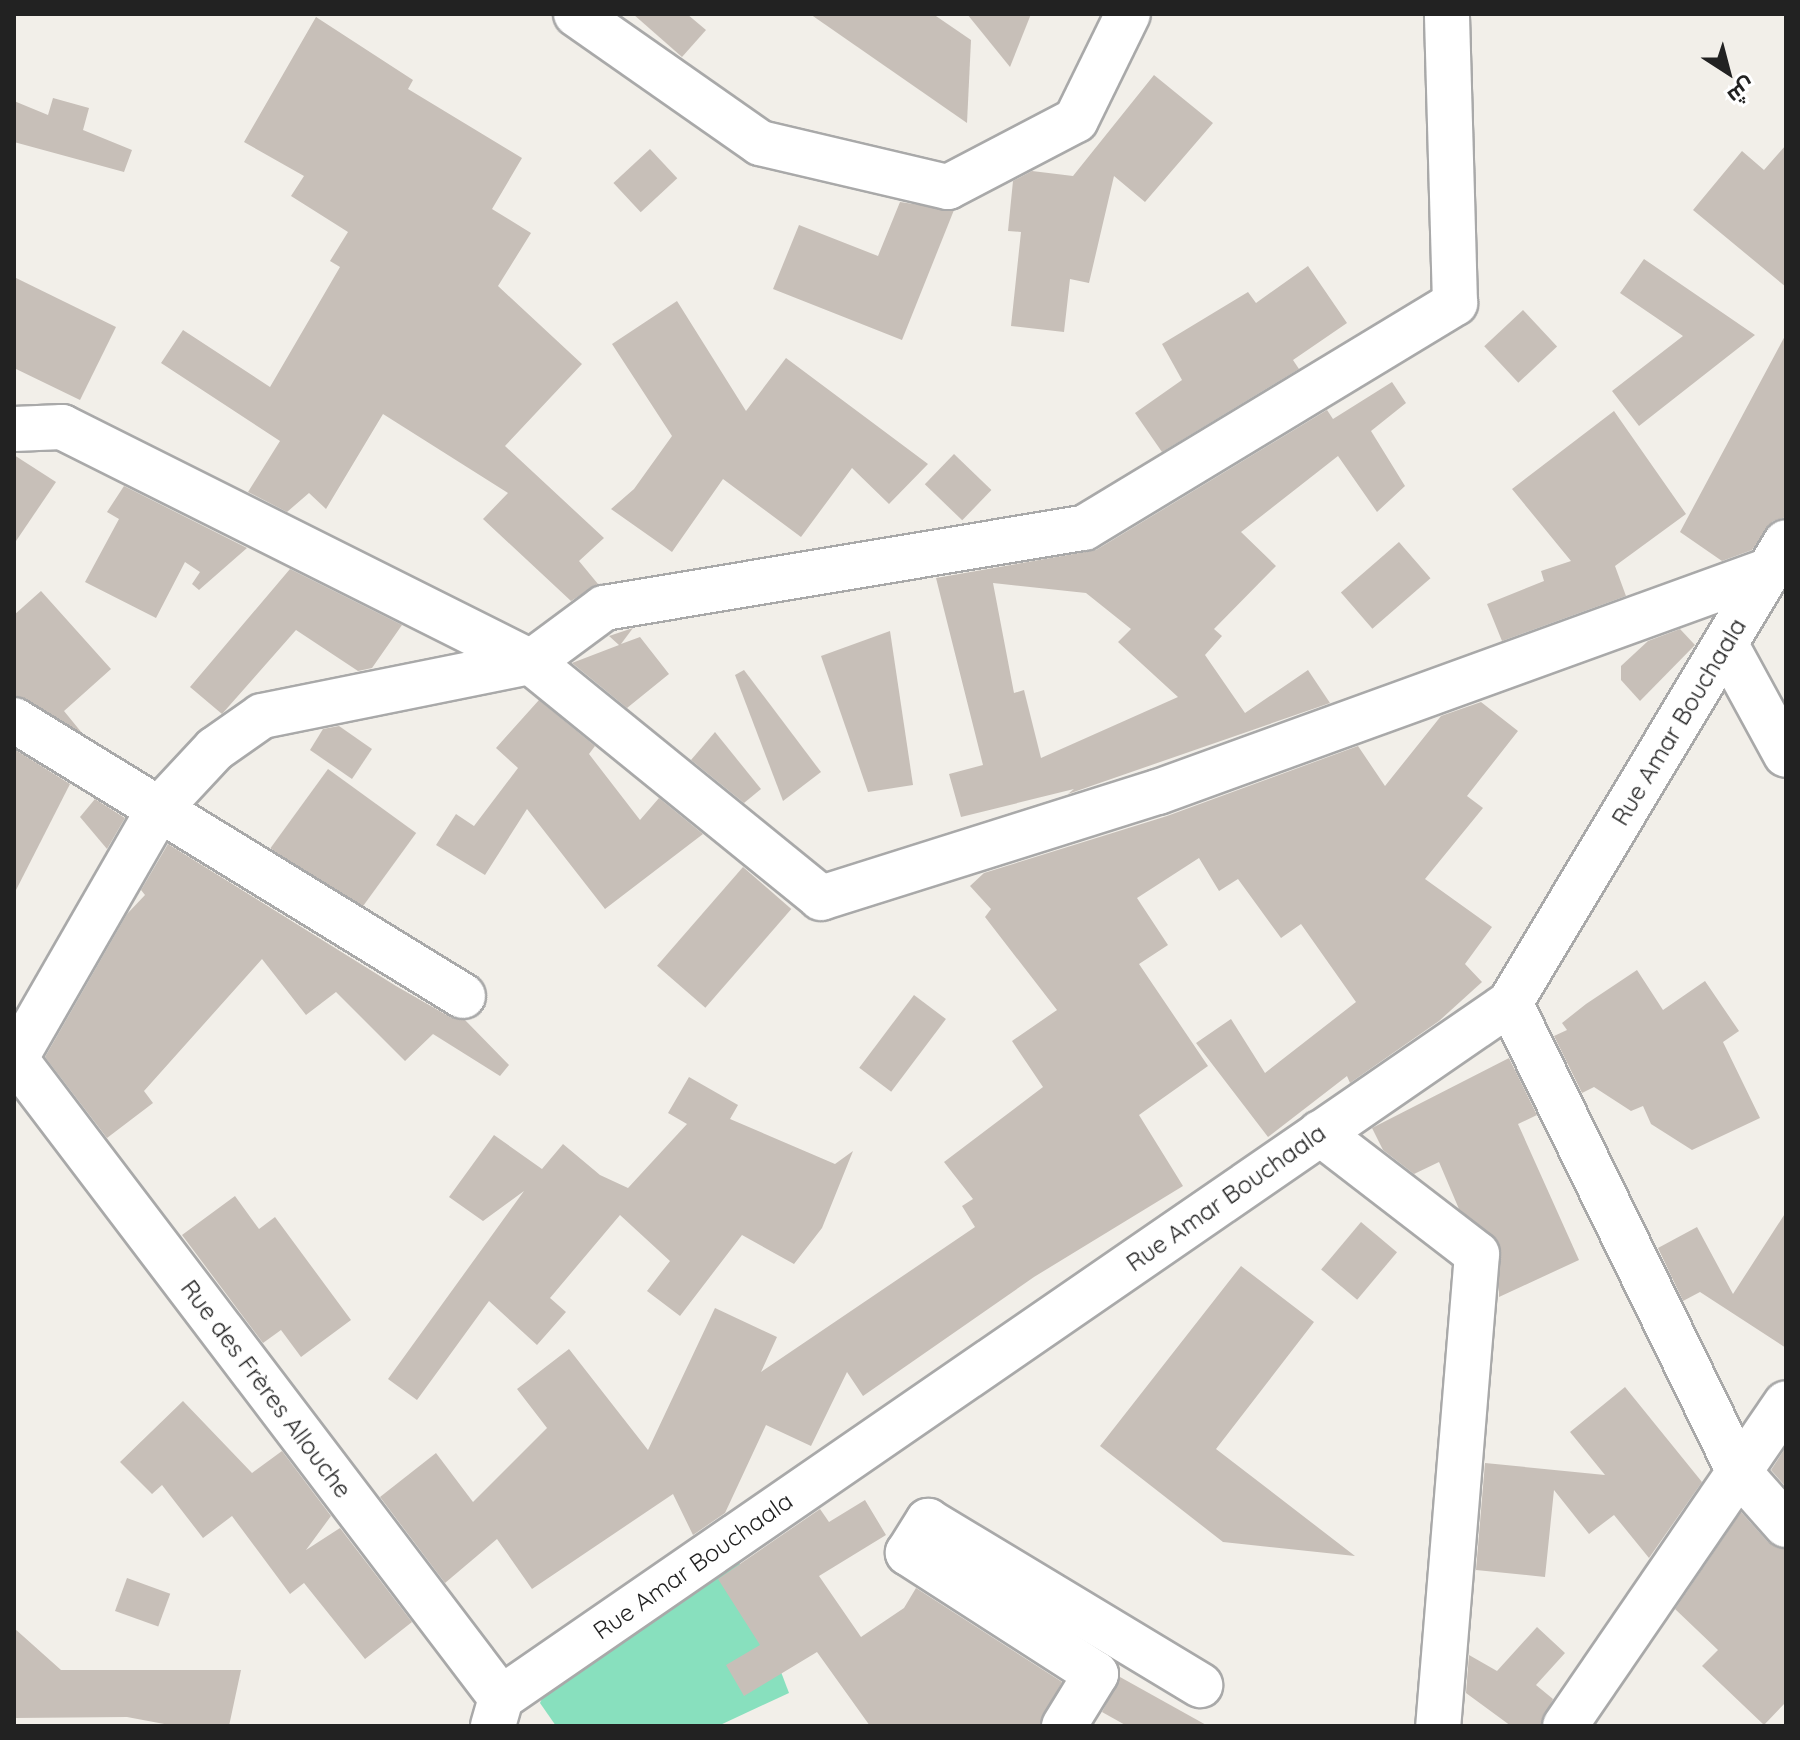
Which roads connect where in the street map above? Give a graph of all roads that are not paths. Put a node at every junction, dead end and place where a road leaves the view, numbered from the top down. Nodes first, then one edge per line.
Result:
1 (576, 14) edge
2 (1128, 14) edge
3 (1447, 14) edge
4 (14, 429) edge
5 (1778, 556) edge
6 (1726, 645) junction
7 (531, 662) junction
8 (14, 720) edge
9 (1786, 755) edge
10 (159, 809) junction
11 (463, 996) dead end
12 (1510, 1003) junction
13 (15, 1060) edge
14 (1320, 1133) junction
15 (1786, 1403) edge
16 (1739, 1472) junction
17 (1786, 1525) edge
18 (1200, 1685) dead end
19 (497, 1712) edge
20 (1064, 1726) edge
21 (1438, 1726) edge
22 (1565, 1726) edge

1 - 2 street
3 - 7 street
4 - 7 street
5 - 6 street, Rue Amar Bouchaala
5 - 7 street
6 - 9 street
6 - 12 street, Rue Amar Bouchaala
7 - 10 street
8 - 10 street
10 - 11 street
10 - 13 street
12 - 14 street, Rue Amar Bouchaala
12 - 16 street
13 - 19 street, Rue des Frères Allouche
14 - 19 street, Rue Amar Bouchaala
14 - 21 street
15 - 16 street
16 - 17 street
16 - 22 street
18 - 20 street

